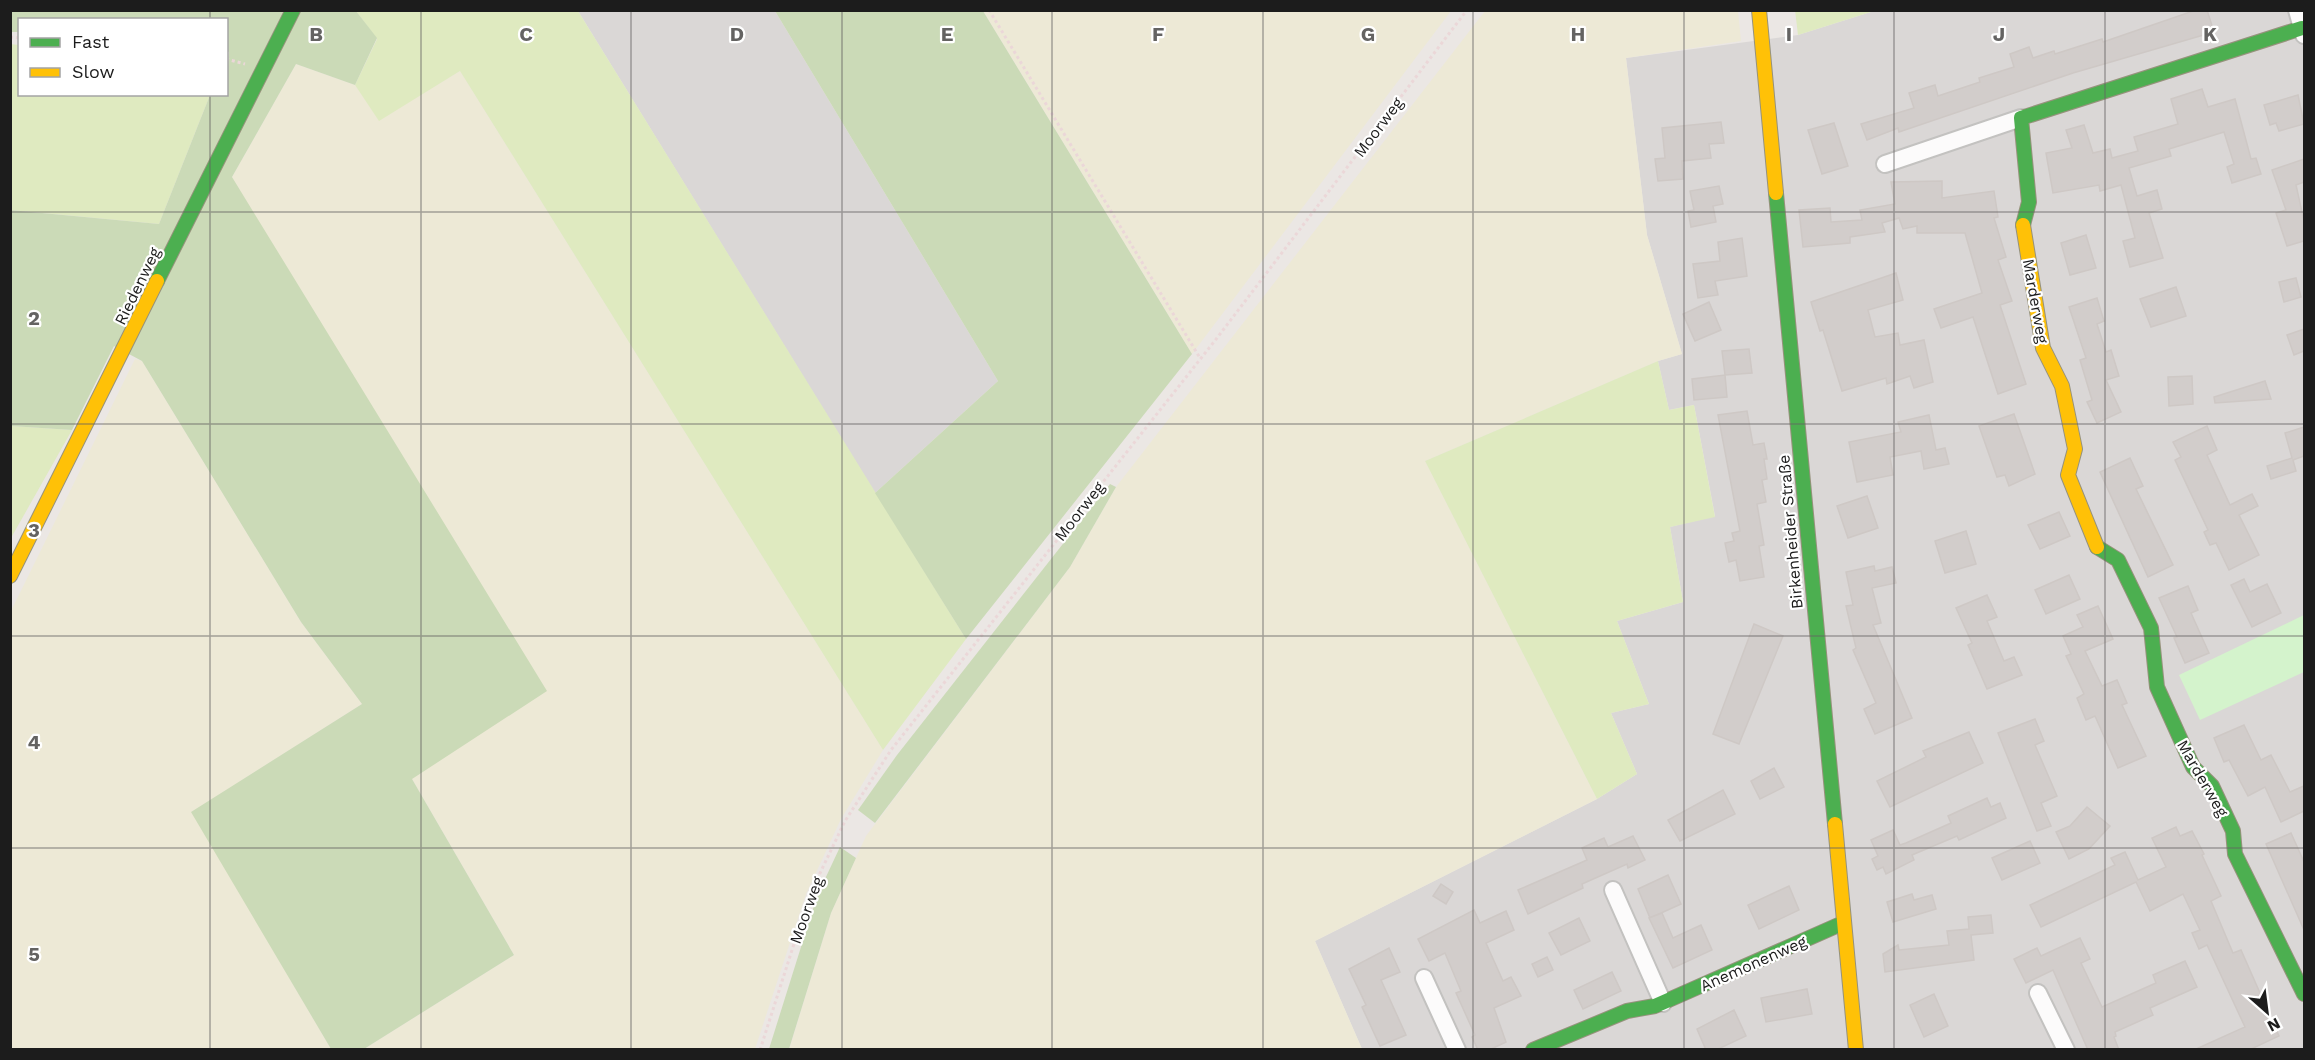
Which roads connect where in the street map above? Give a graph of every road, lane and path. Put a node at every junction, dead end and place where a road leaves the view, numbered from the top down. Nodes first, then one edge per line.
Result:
1 (293, 10) edge
2 (989, 10) edge
3 (1467, 10) edge
4 (1759, 10) edge
5 (2297, 10) edge
6 (2303, 31) edge
7 (2021, 118) junction
8 (1885, 164) dead end
9 (1200, 358) junction
10 (10, 576) edge
11 (1612, 890) dead end
12 (1843, 923) junction
13 (1424, 978) dead end
14 (2038, 993) dead end
15 (2304, 994) edge
16 (1663, 1002) junction
17 (760, 1050) edge
18 (1457, 1050) edge
19 (1533, 1050) edge
20 (1856, 1050) edge
21 (2066, 1050) edge

1 - 10 street, Riedenweg
2 - 9 path
3 - 9 path, Moorweg
4 - 12 street, Birkenheider Straße
5 - 6 street
6 - 7 street
7 - 8 street
7 - 15 street, Marderweg
9 - 17 path, Moorweg
11 - 16 street
12 - 16 street, Anemonenweg
12 - 20 street, Birkenheider Straße
13 - 18 street
14 - 21 street
16 - 19 street, Anemonenweg

